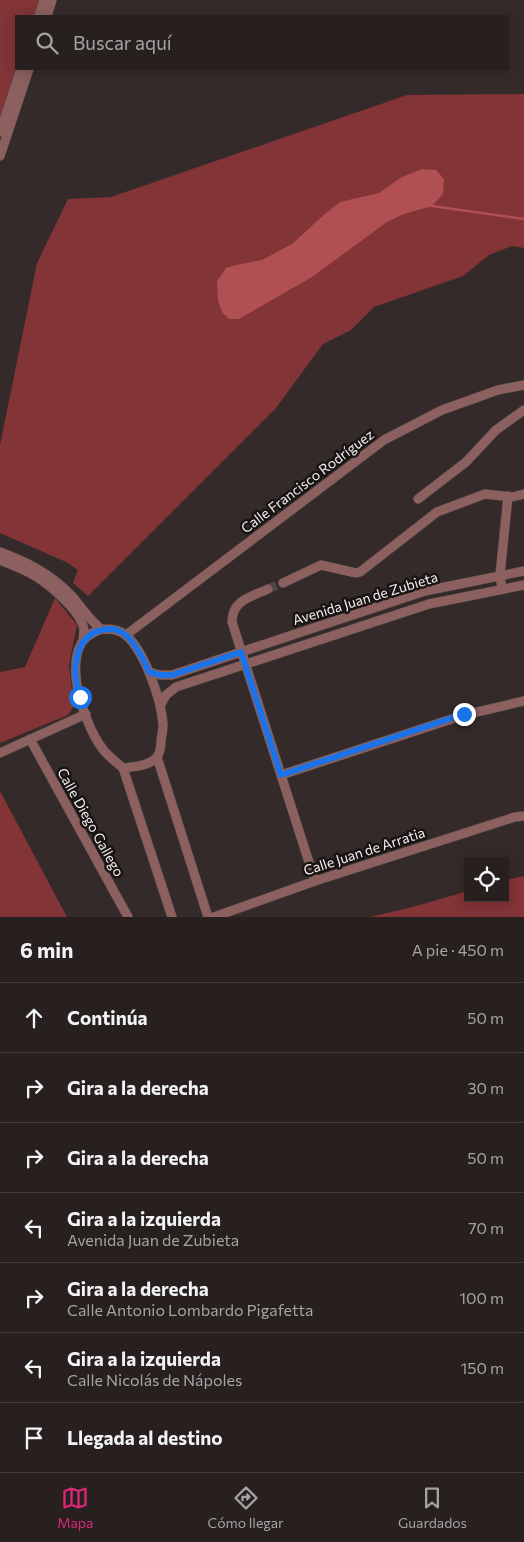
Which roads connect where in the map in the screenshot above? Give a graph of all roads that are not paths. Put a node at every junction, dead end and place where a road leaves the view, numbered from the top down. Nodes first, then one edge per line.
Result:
1 (44, 0) edge
2 (52, 0) edge
3 (39, 15) edge
4 (47, 15) edge
5 (21, 70) edge
6 (29, 70) edge
7 (0, 132) edge
8 (0, 156) edge
9 (524, 385) edge
10 (524, 410) edge
11 (524, 494) edge
12 (508, 496) junction
13 (418, 499) dead end
14 (0, 552) edge
15 (0, 560) edge
16 (524, 571) edge
17 (500, 575) junction
18 (283, 583) tunnel mouth
19 (524, 585) edge
20 (502, 588) junction
21 (268, 589) tunnel mouth
22 (101, 629) junction
23 (126, 635) junction
24 (83, 641) junction
25 (241, 652) junction
26 (245, 665) junction
27 (149, 672) junction
28 (524, 701) edge
29 (160, 706) junction
30 (86, 714) junction
31 (30, 739) junction
32 (0, 752) edge
33 (156, 757) junction
34 (123, 768) junction
35 (281, 775) junction
36 (524, 816) edge
37 (315, 881) junction
38 (128, 917) edge
39 (172, 917) edge
40 (208, 917) edge
41 (214, 917) edge

1 - 3 street
2 - 4 street
5 - 7 street
6 - 8 street
9 - 23 street, Calle Francisco Rodríguez
10 - 13 street
11 - 12 street
12 - 17 street
12 - 18 street
14 - 22 street
15 - 24 street
16 - 17 street, Avenida Juan de Zubieta
17 - 20 street
17 - 25 street, Avenida Juan de Zubieta
19 - 20 street, Avenida Juan de Zubieta
20 - 26 street, Avenida Juan de Zubieta
21 - 25 street
22 - 23 street
22 - 24 street
23 - 27 street
24 - 30 street
25 - 26 street
25 - 27 street, Avenida Juan de Zubieta
26 - 29 street, Avenida Juan de Zubieta
26 - 35 street
27 - 29 street
28 - 35 street
29 - 33 street
30 - 31 street
30 - 34 street
31 - 32 street
31 - 38 street, Calle Diego Gallego
33 - 34 street
33 - 40 street
34 - 39 street
35 - 37 street
36 - 37 street, Calle Juan de Arratia
37 - 41 street, Calle Juan de Arratia

